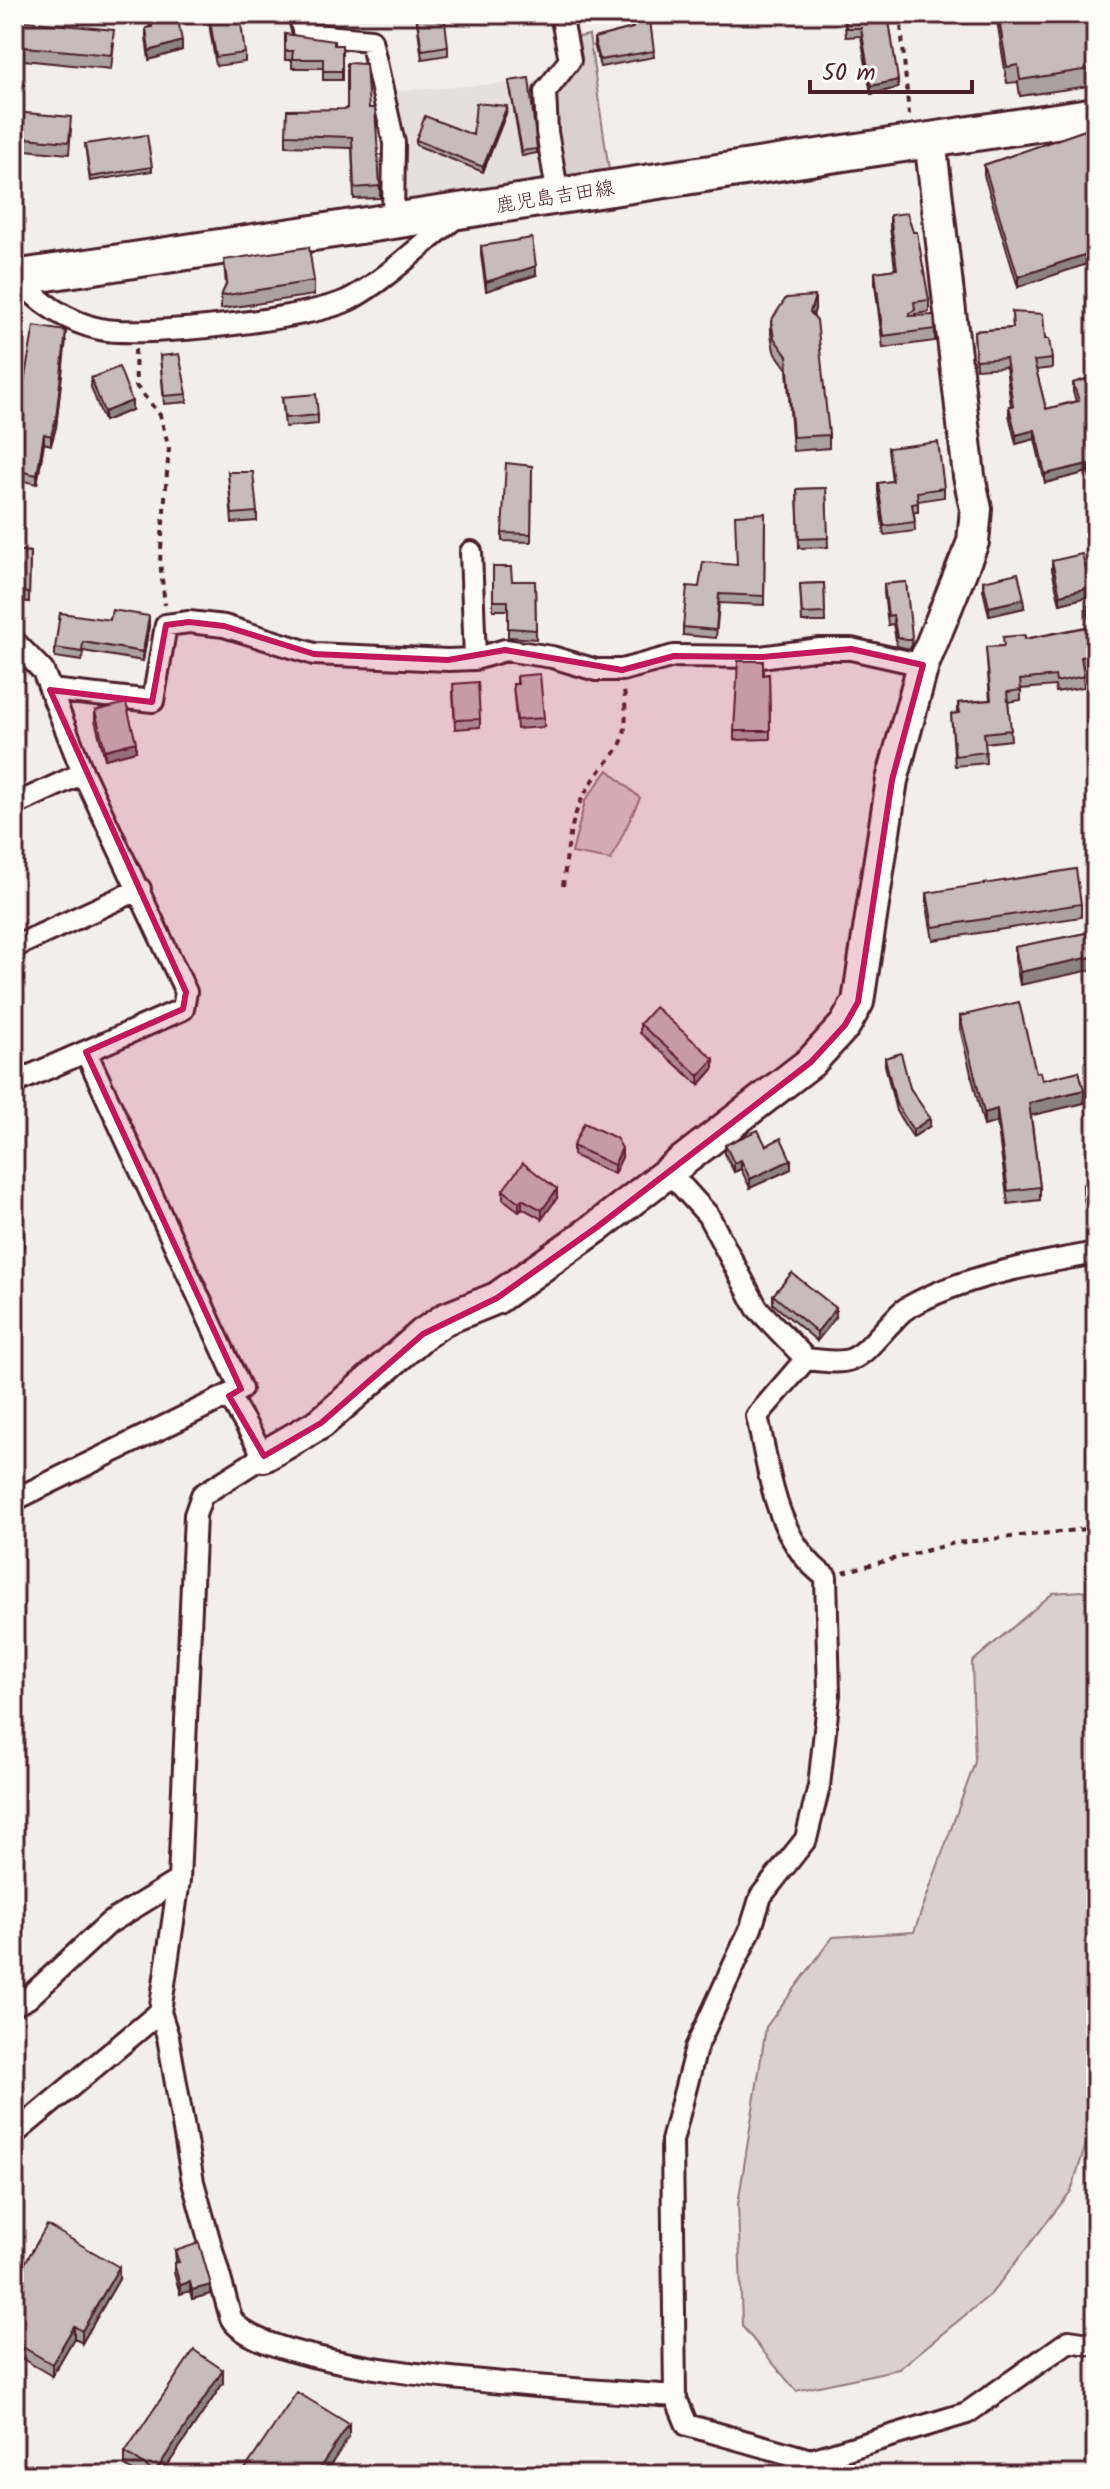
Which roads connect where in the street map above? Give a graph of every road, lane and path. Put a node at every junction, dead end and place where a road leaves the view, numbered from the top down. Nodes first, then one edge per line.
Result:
1 (299, 14) edge
2 (561, 14) edge
3 (900, 14) edge
4 (1096, 115) edge
5 (921, 140) junction
6 (558, 196) junction
7 (466, 210) junction
8 (393, 221) junction
9 (17, 278) edge
10 (136, 331) junction
11 (471, 552) dead end
12 (166, 625) junction
13 (18, 651) edge
14 (475, 659) junction
15 (923, 665) junction
16 (622, 670) junction
17 (50, 690) junction
18 (83, 773) junction
19 (14, 805) edge
20 (563, 886) dead end
21 (140, 889) junction
22 (14, 947) edge
23 (86, 1052) junction
24 (14, 1083) edge
25 (669, 1172) junction
26 (1096, 1253) edge
27 (806, 1359) junction
28 (229, 1396) junction
29 (264, 1456) junction
30 (14, 1500) edge
31 (1096, 1528) edge
32 (826, 1577) junction
33 (179, 1880) junction
34 (14, 2005) edge
35 (160, 2012) junction
36 (14, 2134) edge
37 (1096, 2345) edge
38 (675, 2396) junction
39 (810, 2468) edge

1 - 8 street
2 - 6 street
3 - 5 path
4 - 5 main road, 鹿児島吉田線
5 - 6 main road, 鹿児島吉田線
5 - 15 street
6 - 7 main road, 鹿児島吉田線
7 - 8 main road, 鹿児島吉田線
7 - 10 street
8 - 9 main road, 鹿児島吉田線
9 - 10 street
10 - 12 path
11 - 14 street
12 - 14 street
12 - 17 street
13 - 17 street
14 - 16 street
15 - 16 street
15 - 25 street
16 - 20 path
17 - 18 street
18 - 19 street
18 - 21 street
21 - 22 street
21 - 23 street
23 - 24 street
23 - 28 street
25 - 27 street
25 - 29 street
26 - 27 street
27 - 32 street
28 - 29 street
28 - 30 street
29 - 33 street
31 - 32 path
32 - 38 street
33 - 34 street
33 - 35 street
35 - 36 street
35 - 38 street
37 - 39 street
38 - 39 street

